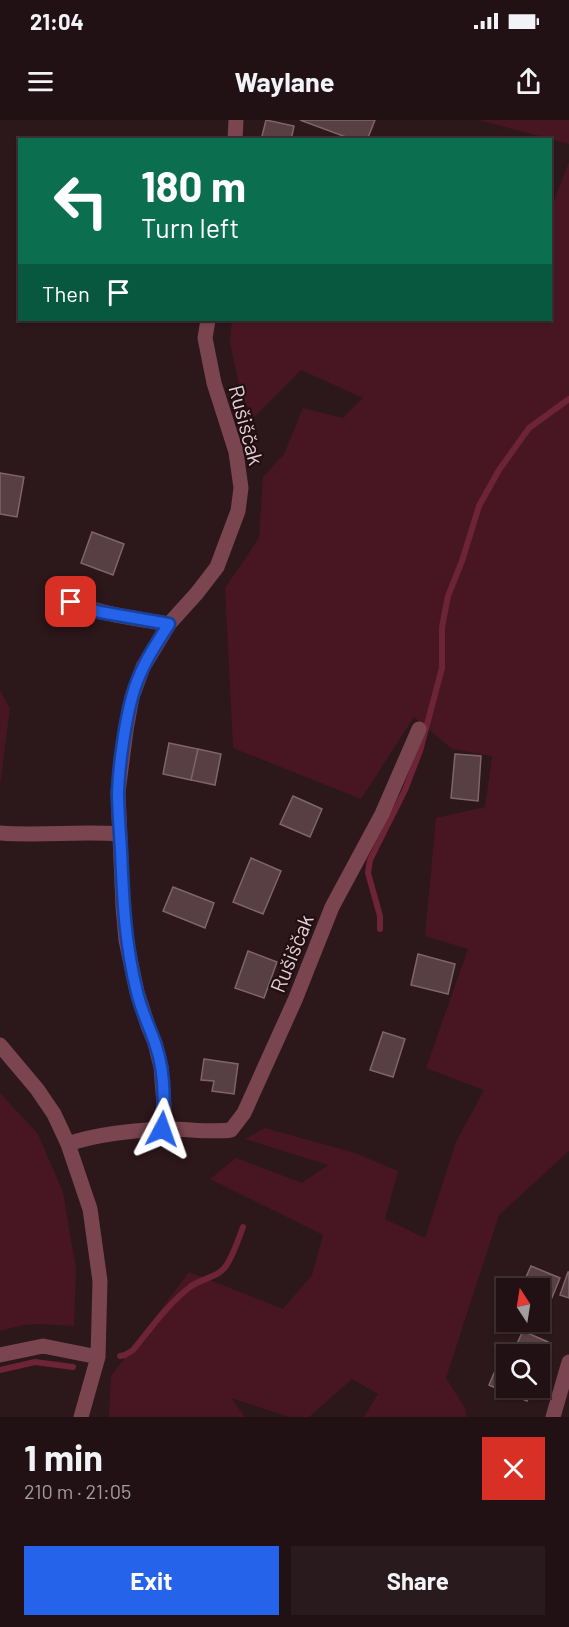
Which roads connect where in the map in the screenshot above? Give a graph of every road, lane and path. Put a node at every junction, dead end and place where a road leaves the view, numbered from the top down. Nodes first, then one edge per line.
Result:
1 (236, 120) edge
2 (235, 138) edge
3 (207, 321) edge
4 (57, 594) dead end
5 (169, 624) junction
6 (419, 729) dead end
7 (0, 833) edge
8 (120, 834) junction
9 (0, 1045) edge
10 (162, 1129) junction
11 (68, 1144) junction
12 (0, 1355) edge
13 (98, 1357) junction
14 (569, 1362) edge
15 (81, 1417) edge
16 (553, 1417) edge

1 - 2 street
3 - 5 street, Rušiščak
4 - 5 street
5 - 8 street, Rušiščak
6 - 10 street, Rušiščak
7 - 8 street
8 - 10 street, Rušiščak
9 - 11 street
10 - 11 street, Rušiščak
11 - 13 street
12 - 13 street
13 - 15 street
14 - 16 street

